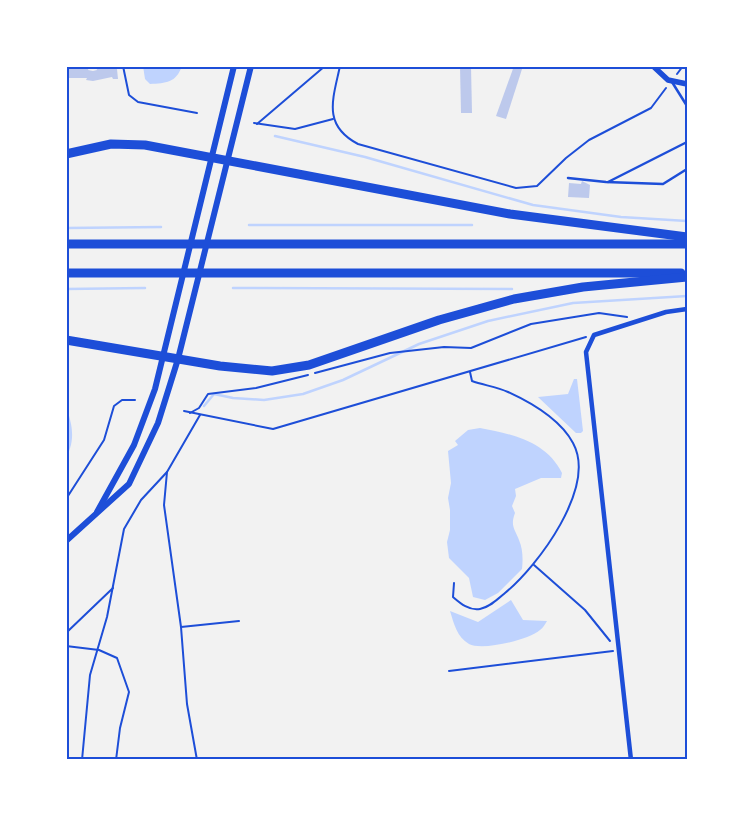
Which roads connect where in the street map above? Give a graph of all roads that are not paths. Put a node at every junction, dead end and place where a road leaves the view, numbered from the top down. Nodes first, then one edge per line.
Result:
1 (234, 66) edge
2 (251, 66) edge
3 (652, 66) edge
4 (672, 82) junction
5 (687, 84) edge
6 (687, 106) edge
7 (687, 142) edge
8 (66, 154) edge
9 (213, 156) junction
10 (227, 160) junction
11 (687, 169) edge
12 (568, 178) dead end
13 (606, 182) junction
14 (687, 237) edge
15 (66, 244) edge
16 (687, 244) edge
17 (66, 273) edge
18 (687, 273) edge
19 (687, 277) edge
20 (687, 310) edge
21 (66, 340) edge
22 (164, 357) junction
23 (178, 359) junction
24 (94, 518) junction
25 (66, 541) edge
26 (632, 760) edge

1 - 9 main road
2 - 10 main road
3 - 4 street
4 - 5 street
4 - 6 lane
7 - 13 lane
8 - 9 highway
9 - 10 highway
9 - 22 main road
10 - 14 highway
10 - 23 main road
11 - 13 lane
12 - 13 lane
15 - 16 highway
17 - 18 highway
19 - 23 highway
20 - 26 street
21 - 22 highway
22 - 23 highway
22 - 24 main road
23 - 24 main road
24 - 25 main road

